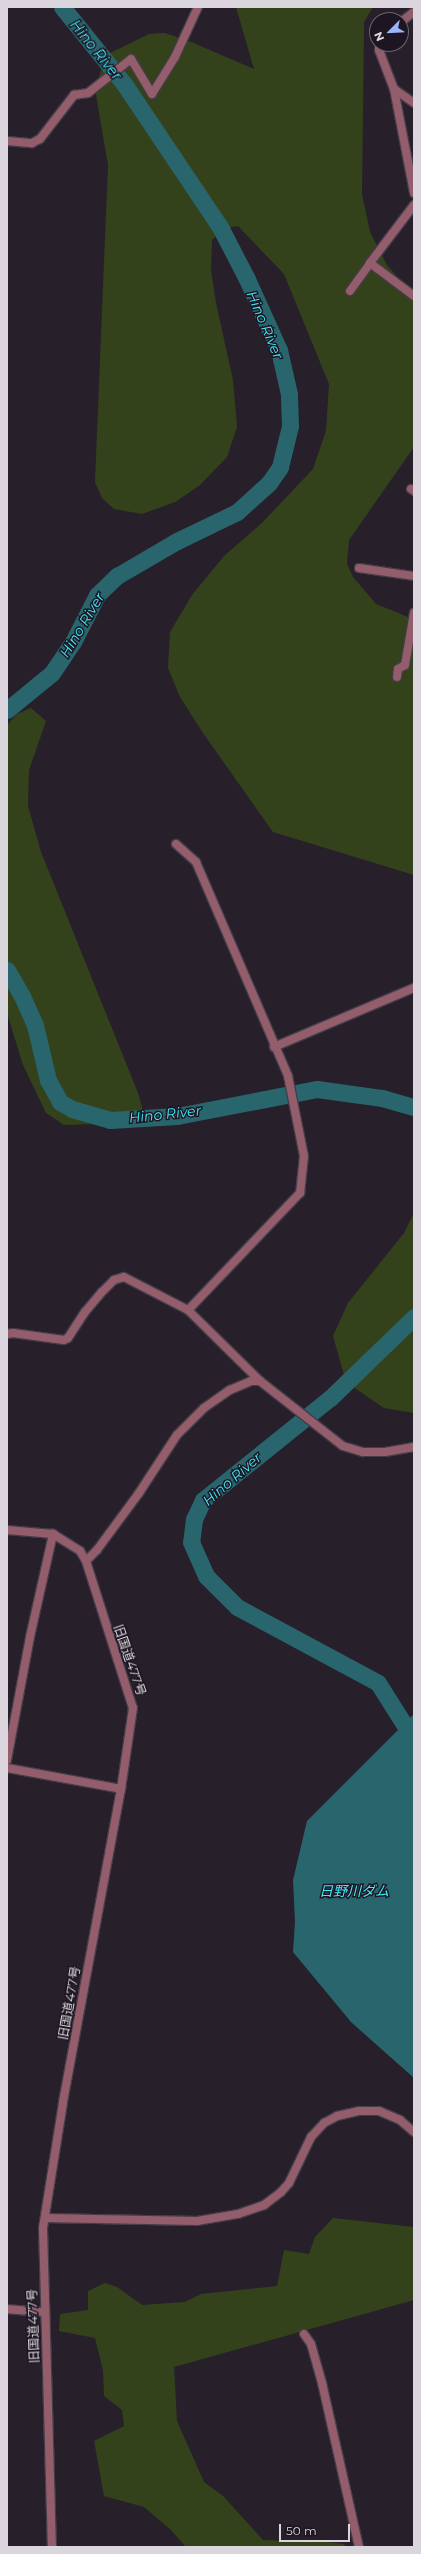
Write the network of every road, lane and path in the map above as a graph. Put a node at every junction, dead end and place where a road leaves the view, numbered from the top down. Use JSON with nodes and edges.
{"nodes":[{"id":1,"x":198,"y":7,"type":"edge"},
{"id":2,"x":380,"y":52,"type":"edge"},
{"id":3,"x":394,"y":89,"type":"junction"},
{"id":4,"x":414,"y":103,"type":"edge"},
{"id":5,"x":7,"y":141,"type":"edge"},
{"id":6,"x":414,"y":193,"type":"edge"},
{"id":7,"x":414,"y":204,"type":"edge"},
{"id":8,"x":370,"y":264,"type":"junction"},
{"id":9,"x":350,"y":291,"type":"dead end"},
{"id":10,"x":414,"y":296,"type":"edge"},
{"id":11,"x":360,"y":568,"type":"dead end"},
{"id":12,"x":414,"y":576,"type":"edge"},
{"id":13,"x":414,"y":614,"type":"edge"},
{"id":14,"x":397,"y":677,"type":"dead end"},
{"id":15,"x":176,"y":844,"type":"dead end"},
{"id":16,"x":414,"y":988,"type":"edge"},
{"id":17,"x":274,"y":1047,"type":"junction"},
{"id":18,"x":188,"y":1310,"type":"junction"},
{"id":19,"x":7,"y":1334,"type":"edge"},
{"id":20,"x":260,"y":1382,"type":"junction"},
{"id":21,"x":414,"y":1447,"type":"edge"},
{"id":22,"x":7,"y":1530,"type":"edge"},
{"id":23,"x":52,"y":1534,"type":"junction"},
{"id":24,"x":86,"y":1561,"type":"junction"},
{"id":25,"x":7,"y":1760,"type":"edge"},
{"id":26,"x":7,"y":1768,"type":"edge"},
{"id":27,"x":121,"y":1789,"type":"junction"},
{"id":28,"x":414,"y":2132,"type":"edge"},
{"id":29,"x":45,"y":2218,"type":"junction"},
{"id":30,"x":7,"y":2309,"type":"edge"},
{"id":31,"x":44,"y":2312,"type":"junction"},
{"id":32,"x":304,"y":2334,"type":"dead end"},
{"id":33,"x":52,"y":2547,"type":"edge"},
{"id":34,"x":359,"y":2547,"type":"edge"}],
"edges":[{"from":1,"to":5,"type":"street"},
{"from":2,"to":3,"type":"street"},
{"from":3,"to":4,"type":"street"},
{"from":3,"to":6,"type":"street"},
{"from":7,"to":8,"type":"street"},
{"from":8,"to":9,"type":"street"},
{"from":8,"to":10,"type":"street"},
{"from":11,"to":12,"type":"street"},
{"from":13,"to":14,"type":"street"},
{"from":15,"to":17,"type":"street"},
{"from":16,"to":17,"type":"street"},
{"from":17,"to":18,"type":"street"},
{"from":18,"to":19,"type":"street"},
{"from":18,"to":20,"type":"street"},
{"from":20,"to":21,"type":"street"},
{"from":20,"to":24,"type":"street"},
{"from":22,"to":23,"type":"street","name":"旧国道477号"},
{"from":23,"to":24,"type":"street","name":"旧国道477号"},
{"from":23,"to":25,"type":"street"},
{"from":24,"to":27,"type":"street","name":"旧国道477号"},
{"from":26,"to":27,"type":"street"},
{"from":27,"to":29,"type":"street","name":"旧国道477号"},
{"from":28,"to":29,"type":"street"},
{"from":29,"to":31,"type":"street","name":"旧国道477号"},
{"from":30,"to":31,"type":"street"},
{"from":31,"to":33,"type":"street","name":"旧国道477号"},
{"from":32,"to":34,"type":"street"}]}
